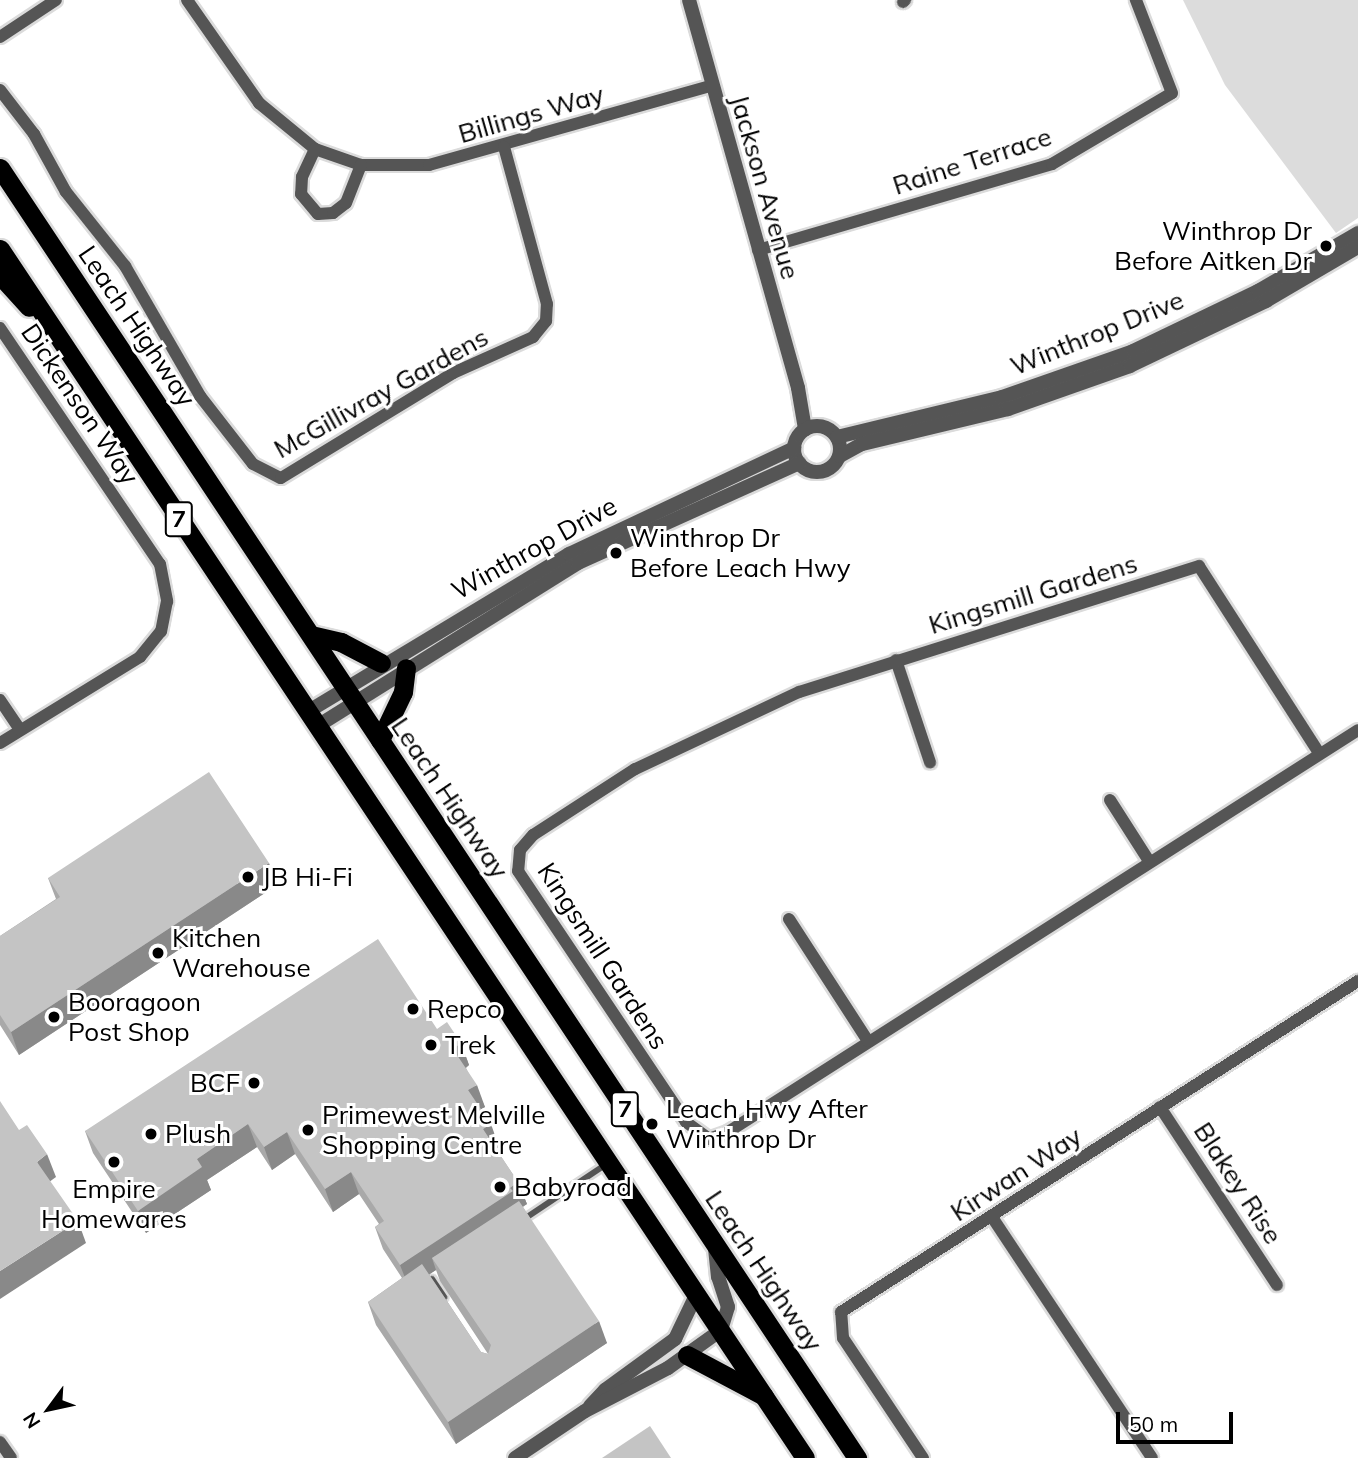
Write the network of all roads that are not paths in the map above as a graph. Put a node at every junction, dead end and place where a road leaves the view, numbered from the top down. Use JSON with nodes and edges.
{"nodes":[{"id":1,"x":56,"y":0,"type":"edge"},
{"id":2,"x":187,"y":0,"type":"edge"},
{"id":3,"x":689,"y":0,"type":"edge"},
{"id":4,"x":1136,"y":0,"type":"edge"},
{"id":5,"x":0,"y":37,"type":"edge"},
{"id":6,"x":710,"y":86,"type":"junction"},
{"id":7,"x":0,"y":90,"type":"edge"},
{"id":8,"x":504,"y":147,"type":"junction"},
{"id":9,"x":315,"y":149,"type":"junction"},
{"id":10,"x":361,"y":165,"type":"junction"},
{"id":11,"x":0,"y":168,"type":"edge"},
{"id":12,"x":1358,"y":233,"type":"edge"},
{"id":13,"x":1358,"y":247,"type":"edge"},
{"id":14,"x":0,"y":249,"type":"edge"},
{"id":15,"x":758,"y":250,"type":"junction"},
{"id":16,"x":0,"y":275,"type":"edge"},
{"id":17,"x":50,"y":327,"type":"junction"},
{"id":18,"x":0,"y":328,"type":"edge"},
{"id":19,"x":812,"y":428,"type":"junction"},
{"id":20,"x":837,"y":437,"type":"junction"},
{"id":21,"x":797,"y":456,"type":"junction"},
{"id":22,"x":840,"y":456,"type":"junction"},
{"id":23,"x":311,"y":635,"type":"junction"},
{"id":24,"x":896,"y":660,"type":"junction"},
{"id":25,"x":381,"y":663,"type":"junction"},
{"id":26,"x":406,"y":668,"type":"junction"},
{"id":27,"x":350,"y":694,"type":"junction"},
{"id":28,"x":0,"y":700,"type":"edge"},
{"id":29,"x":314,"y":718,"type":"junction"},
{"id":30,"x":20,"y":730,"type":"junction"},
{"id":31,"x":1358,"y":730,"type":"edge"},
{"id":32,"x":380,"y":740,"type":"junction"},
{"id":33,"x":0,"y":743,"type":"edge"},
{"id":34,"x":1319,"y":753,"type":"junction"},
{"id":35,"x":930,"y":762,"type":"dead end"},
{"id":36,"x":1110,"y":800,"type":"dead end"},
{"id":37,"x":1149,"y":861,"type":"junction"},
{"id":38,"x":789,"y":919,"type":"dead end"},
{"id":39,"x":1358,"y":981,"type":"edge"},
{"id":40,"x":868,"y":1041,"type":"junction"},
{"id":41,"x":1160,"y":1107,"type":"junction"},
{"id":42,"x":609,"y":1162,"type":"junction"},
{"id":43,"x":992,"y":1217,"type":"junction"},
{"id":44,"x":511,"y":1227,"type":"edge"},
{"id":45,"x":715,"y":1245,"type":"junction"},
{"id":46,"x":443,"y":1272,"type":"edge"},
{"id":47,"x":432,"y":1279,"type":"junction"},
{"id":48,"x":424,"y":1284,"type":"edge"},
{"id":49,"x":1278,"y":1285,"type":"dead end"},
{"id":50,"x":697,"y":1293,"type":"junction"},
{"id":51,"x":448,"y":1302,"type":"edge"},
{"id":52,"x":721,"y":1330,"type":"junction"},
{"id":53,"x":687,"y":1356,"type":"junction"},
{"id":54,"x":765,"y":1397,"type":"junction"},
{"id":55,"x":585,"y":1412,"type":"junction"},
{"id":56,"x":0,"y":1442,"type":"edge"},
{"id":57,"x":11,"y":1458,"type":"edge"},
{"id":58,"x":515,"y":1458,"type":"edge"},
{"id":59,"x":805,"y":1458,"type":"edge"},
{"id":60,"x":857,"y":1458,"type":"edge"},
{"id":61,"x":923,"y":1458,"type":"edge"},
{"id":62,"x":1152,"y":1458,"type":"edge"}],
"edges":[{"from":1,"to":5,"type":"street"},
{"from":2,"to":9,"type":"street","name":"Billings Way"},
{"from":3,"to":6,"type":"street","name":"Jackson Avenue"},
{"from":4,"to":15,"type":"street","name":"Raine Terrace"},
{"from":6,"to":8,"type":"street","name":"Billings Way"},
{"from":6,"to":15,"type":"street","name":"Jackson Avenue"},
{"from":7,"to":8,"type":"street","name":"McGillivray Gardens"},
{"from":8,"to":10,"type":"street","name":"Billings Way"},
{"from":9,"to":10,"type":"street","name":"Billings Way"},
{"from":9,"to":10,"type":"street"},
{"from":11,"to":23,"type":"highway","name":"Leach Highway","number":"7"},
{"from":12,"to":20,"type":"street","name":"Winthrop Drive"},
{"from":13,"to":22,"type":"street","name":"Winthrop Drive"},
{"from":14,"to":17,"type":"highway","number":"7"},
{"from":15,"to":19,"type":"street","name":"Jackson Avenue"},
{"from":16,"to":17,"type":"highway"},
{"from":17,"to":29,"type":"highway","number":"7"},
{"from":18,"to":30,"type":"street","name":"Dickenson Way"},
{"from":19,"to":20,"type":"street"},
{"from":19,"to":21,"type":"street"},
{"from":20,"to":22,"type":"street"},
{"from":21,"to":22,"type":"street"},
{"from":21,"to":25,"type":"street","name":"Winthrop Drive"},
{"from":21,"to":26,"type":"street","name":"Winthrop Drive"},
{"from":23,"to":25,"type":"highway"},
{"from":23,"to":27,"type":"highway","name":"Leach Highway","number":"7"},
{"from":24,"to":34,"type":"street","name":"Kingsmill Gardens"},
{"from":24,"to":35,"type":"street"},
{"from":24,"to":40,"type":"street","name":"Kingsmill Gardens"},
{"from":25,"to":27,"type":"street","name":"Winthrop Drive"},
{"from":26,"to":27,"type":"street","name":"Winthrop Drive"},
{"from":26,"to":32,"type":"highway"},
{"from":27,"to":29,"type":"street","name":"Winthrop Drive"},
{"from":27,"to":32,"type":"highway","name":"Leach Highway","number":"7"},
{"from":28,"to":30,"type":"street"},
{"from":29,"to":42,"type":"highway","number":"7"},
{"from":30,"to":33,"type":"street","name":"Dickenson Way"},
{"from":31,"to":34,"type":"street","name":"Kingsmill Gardens"},
{"from":32,"to":45,"type":"highway","name":"Leach Highway","number":"7"},
{"from":34,"to":37,"type":"street","name":"Kingsmill Gardens"},
{"from":36,"to":37,"type":"street"},
{"from":37,"to":40,"type":"street","name":"Kingsmill Gardens"},
{"from":38,"to":40,"type":"street"},
{"from":39,"to":41,"type":"street","name":"Kirwan Way"},
{"from":41,"to":43,"type":"street","name":"Kirwan Way"},
{"from":41,"to":49,"type":"street","name":"Blakey Rise"},
{"from":42,"to":44,"type":"lane"},
{"from":42,"to":50,"type":"highway","number":"7"},
{"from":43,"to":61,"type":"street","name":"Kirwan Way"},
{"from":43,"to":62,"type":"street"},
{"from":45,"to":52,"type":"street"},
{"from":45,"to":60,"type":"highway","name":"Leach Highway","number":"7"},
{"from":46,"to":47,"type":"lane"},
{"from":47,"to":48,"type":"lane"},
{"from":47,"to":51,"type":"lane"},
{"from":50,"to":52,"type":"highway","number":"7"},
{"from":50,"to":55,"type":"street"},
{"from":52,"to":53,"type":"street"},
{"from":52,"to":54,"type":"highway","number":"7"},
{"from":53,"to":54,"type":"highway"},
{"from":53,"to":55,"type":"street"},
{"from":54,"to":59,"type":"highway","number":"7"},
{"from":55,"to":58,"type":"street"},
{"from":56,"to":57,"type":"street"}]}
